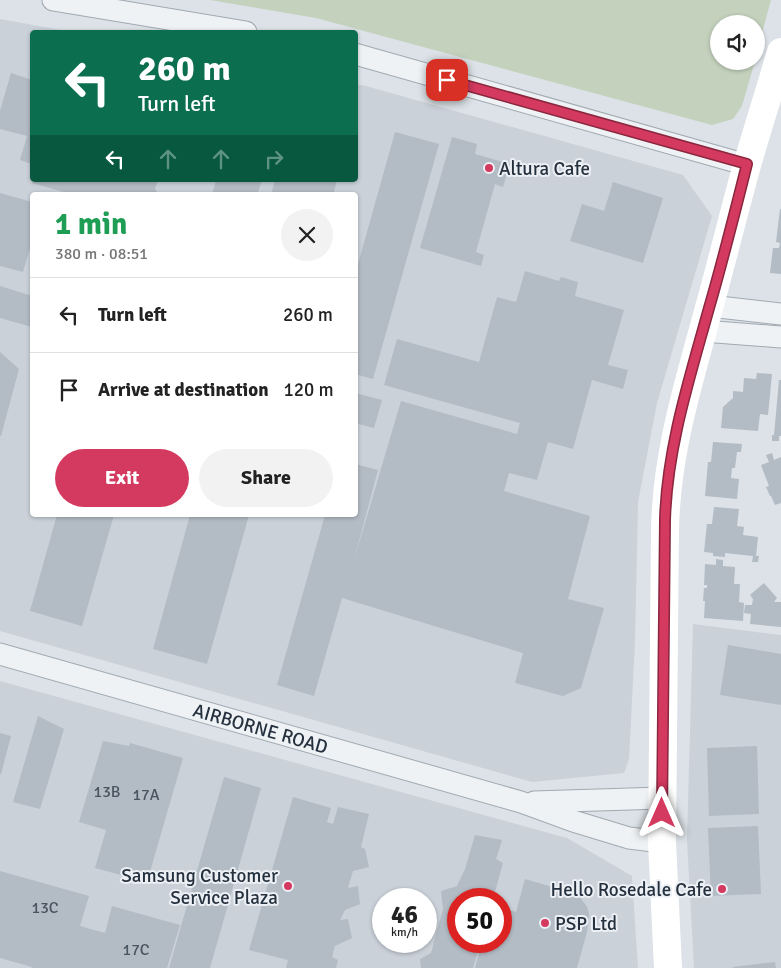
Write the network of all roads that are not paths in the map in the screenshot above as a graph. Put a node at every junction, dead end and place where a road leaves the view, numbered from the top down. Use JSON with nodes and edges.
{"nodes":[{"id":1,"x":53,"y":0,"type":"edge"},
{"id":2,"x":234,"y":30,"type":"edge"},
{"id":3,"x":781,"y":52,"type":"edge"},
{"id":4,"x":358,"y":55,"type":"edge"},
{"id":5,"x":747,"y":164,"type":"junction"},
{"id":6,"x":781,"y":314,"type":"edge"},
{"id":7,"x":706,"y":319,"type":"junction"},
{"id":8,"x":781,"y":337,"type":"edge"},
{"id":9,"x":0,"y":654,"type":"edge"},
{"id":10,"x":662,"y":798,"type":"junction"},
{"id":11,"x":521,"y":802,"type":"junction"},
{"id":12,"x":662,"y":842,"type":"junction"},
{"id":13,"x":668,"y":968,"type":"edge"}],
"edges":[{"from":1,"to":2,"type":"street"},
{"from":3,"to":5,"type":"main road"},
{"from":4,"to":5,"type":"street"},
{"from":5,"to":7,"type":"main road"},
{"from":6,"to":7,"type":"street"},
{"from":7,"to":8,"type":"street"},
{"from":7,"to":10,"type":"main road"},
{"from":9,"to":11,"type":"street","name":"AIRBORNE ROAD"},
{"from":10,"to":11,"type":"street","name":"AIRBORNE ROAD"},
{"from":10,"to":12,"type":"main road"},
{"from":11,"to":12,"type":"street","name":"AIRBORNE ROAD"},
{"from":12,"to":13,"type":"main road"}]}
